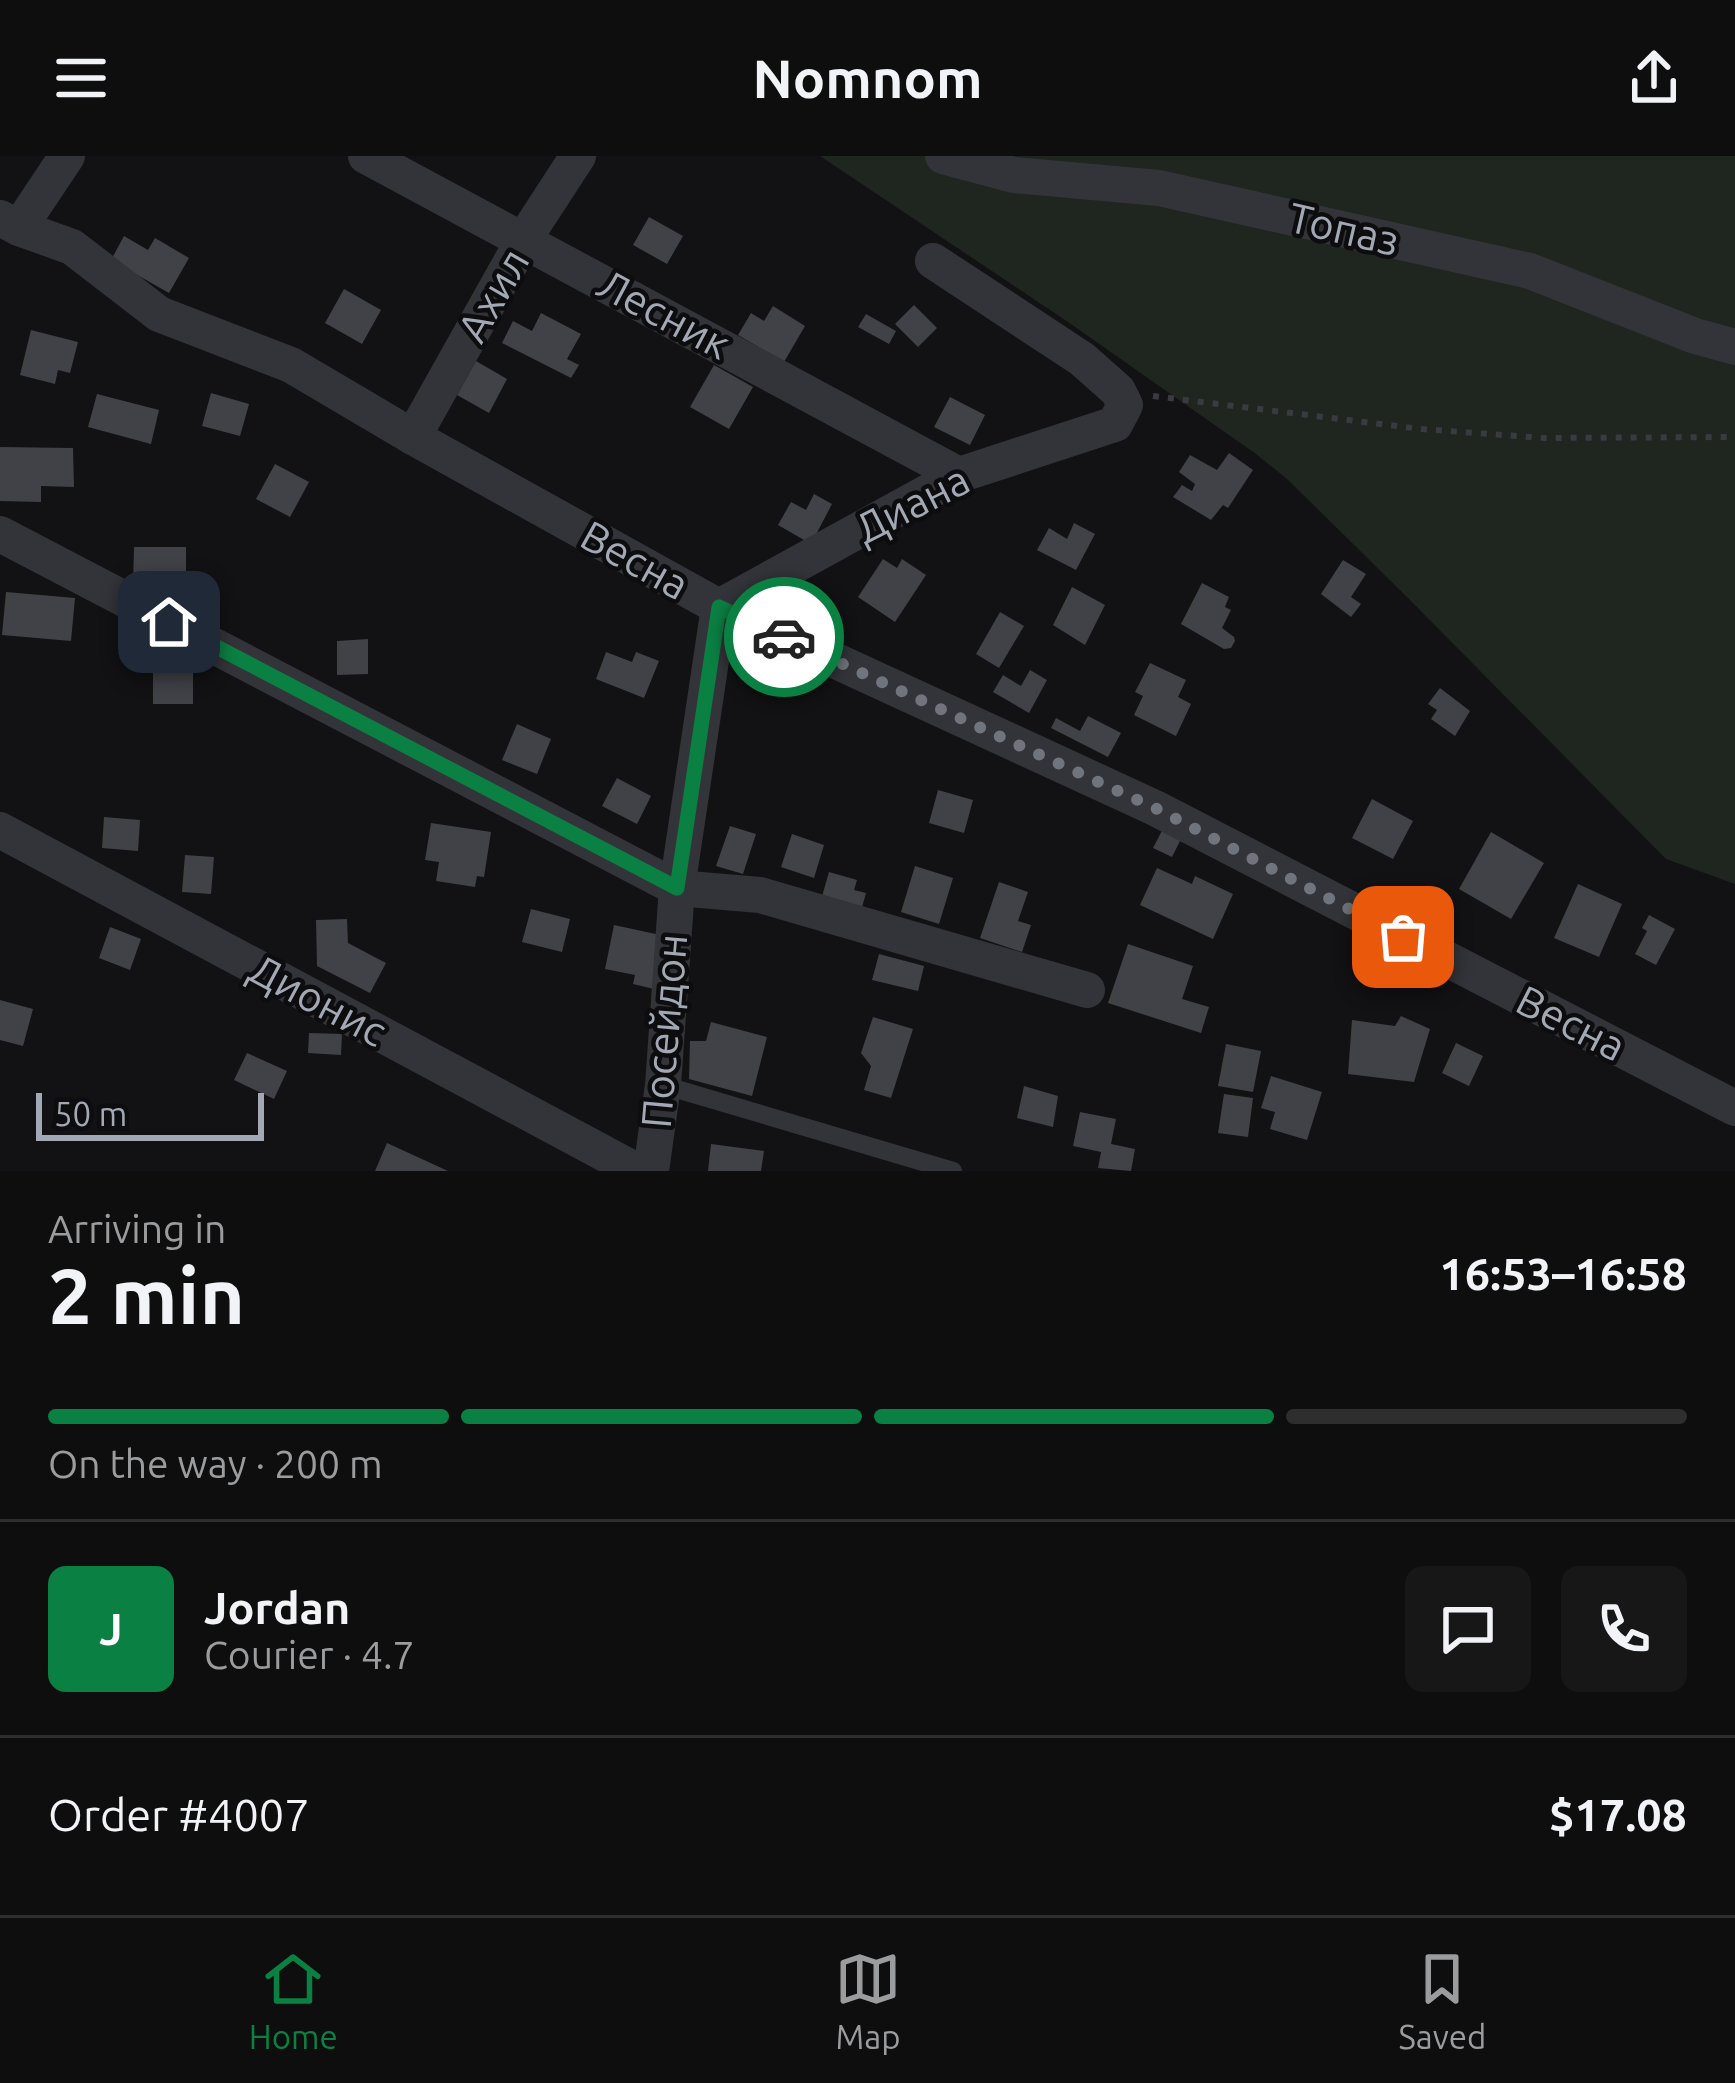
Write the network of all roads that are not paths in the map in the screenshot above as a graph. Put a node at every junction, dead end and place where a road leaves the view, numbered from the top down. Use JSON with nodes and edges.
{"nodes":[{"id":1,"x":67,"y":156,"type":"edge"},
{"id":2,"x":366,"y":156,"type":"edge"},
{"id":3,"x":578,"y":156,"type":"edge"},
{"id":4,"x":943,"y":156,"type":"edge"},
{"id":5,"x":10,"y":223,"type":"edge"},
{"id":6,"x":524,"y":238,"type":"junction"},
{"id":7,"x":933,"y":261,"type":"dead end"},
{"id":8,"x":1735,"y":347,"type":"edge"},
{"id":9,"x":413,"y":436,"type":"junction"},
{"id":10,"x":959,"y":475,"type":"junction"},
{"id":11,"x":0,"y":534,"type":"edge"},
{"id":12,"x":719,"y":607,"type":"junction"},
{"id":13,"x":0,"y":830,"type":"edge"},
{"id":14,"x":677,"y":888,"type":"junction"},
{"id":15,"x":1087,"y":990,"type":"dead end"},
{"id":16,"x":663,"y":1085,"type":"junction"},
{"id":17,"x":1735,"y":1108,"type":"edge"},
{"id":18,"x":637,"y":1171,"type":"edge"},
{"id":19,"x":651,"y":1171,"type":"edge"},
{"id":20,"x":953,"y":1171,"type":"edge"}],
"edges":[{"from":1,"to":5,"type":"street"},
{"from":2,"to":6,"type":"street","name":"Лесник"},
{"from":3,"to":6,"type":"street","name":"Ахил"},
{"from":4,"to":8,"type":"street","name":"Топаз"},
{"from":5,"to":9,"type":"street","name":"Весна"},
{"from":6,"to":9,"type":"street","name":"Ахил"},
{"from":6,"to":10,"type":"street","name":"Лесник"},
{"from":7,"to":10,"type":"street","name":"Диана"},
{"from":9,"to":12,"type":"street","name":"Весна"},
{"from":10,"to":12,"type":"street","name":"Диана"},
{"from":11,"to":14,"type":"street"},
{"from":12,"to":14,"type":"street","name":"Посейдон"},
{"from":12,"to":17,"type":"street","name":"Весна"},
{"from":13,"to":18,"type":"street","name":"Дионис"},
{"from":14,"to":15,"type":"street"},
{"from":14,"to":16,"type":"street","name":"Посейдон"},
{"from":16,"to":19,"type":"street","name":"Посейдон"},
{"from":16,"to":20,"type":"lane"}]}
